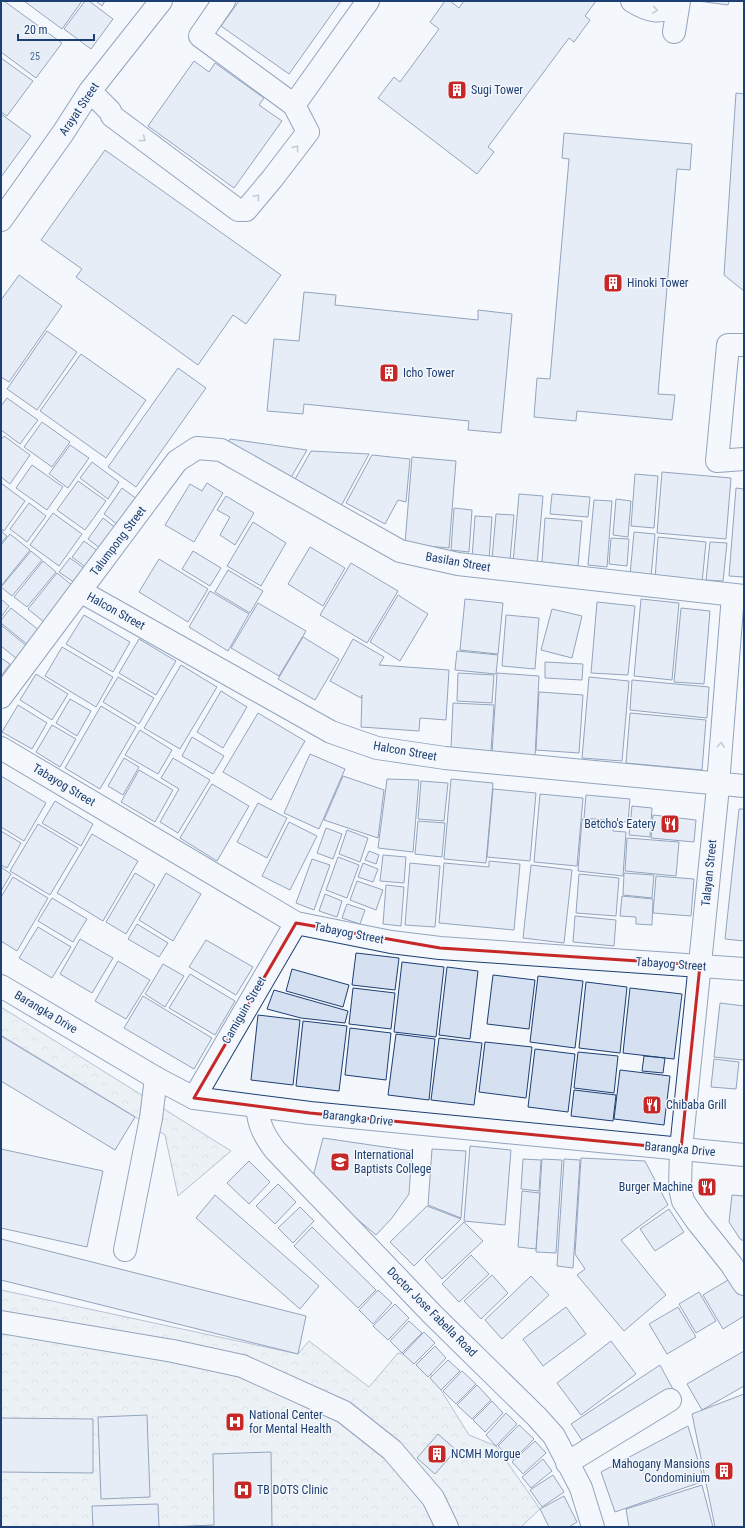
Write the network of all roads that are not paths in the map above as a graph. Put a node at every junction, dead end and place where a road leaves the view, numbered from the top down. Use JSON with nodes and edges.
{"nodes":[{"id":1,"x":161,"y":1,"type":"edge"},
{"id":2,"x":224,"y":1,"type":"edge"},
{"id":3,"x":368,"y":1,"type":"edge"},
{"id":4,"x":632,"y":1,"type":"edge"},
{"id":5,"x":679,"y":4,"type":"edge"},
{"id":6,"x":674,"y":32,"type":"dead end"},
{"id":7,"x":90,"y":91,"type":"junction"},
{"id":8,"x":294,"y":105,"type":"junction"},
{"id":9,"x":1,"y":220,"type":"edge"},
{"id":10,"x":744,"y":345,"type":"edge"},
{"id":11,"x":197,"y":448,"type":"joint"},
{"id":12,"x":744,"y":459,"type":"edge"},
{"id":13,"x":80,"y":591,"type":"junction"},
{"id":14,"x":739,"y":596,"type":"edge"},
{"id":15,"x":1,"y":697,"type":"edge"},
{"id":16,"x":1,"y":748,"type":"edge"},
{"id":17,"x":718,"y":784,"type":"junction"},
{"id":18,"x":744,"y":786,"type":"edge"},
{"id":19,"x":296,"y":923,"type":"junction"},
{"id":20,"x":700,"y":965,"type":"junction"},
{"id":21,"x":744,"y":969,"type":"edge"},
{"id":22,"x":1,"y":986,"type":"edge"},
{"id":23,"x":156,"y":1078,"type":"junction"},
{"id":24,"x":194,"y":1098,"type":"junction"},
{"id":25,"x":257,"y":1107,"type":"junction"},
{"id":26,"x":681,"y":1149,"type":"junction"},
{"id":27,"x":744,"y":1155,"type":"edge"},
{"id":28,"x":125,"y":1250,"type":"dead end"},
{"id":29,"x":744,"y":1284,"type":"edge"},
{"id":30,"x":1,"y":1322,"type":"edge"},
{"id":31,"x":670,"y":1400,"type":"dead end"},
{"id":32,"x":567,"y":1463,"type":"junction"},
{"id":33,"x":447,"y":1527,"type":"edge"},
{"id":34,"x":594,"y":1527,"type":"edge"}],
"edges":[{"from":1,"to":7,"type":"street","name":"Arayat Street"},
{"from":2,"to":8,"type":"street"},
{"from":3,"to":8,"type":"street"},
{"from":4,"to":5,"type":"street","one_way":true},
{"from":5,"to":6,"type":"street"},
{"from":7,"to":8,"type":"street","one_way":true},
{"from":7,"to":9,"type":"street","name":"Arayat Street"},
{"from":10,"to":12,"type":"street"},
{"from":11,"to":13,"type":"street","name":"Talumpong Street"},
{"from":11,"to":14,"type":"street","name":"Basilan Street"},
{"from":13,"to":15,"type":"street","name":"Talumpong Street"},
{"from":13,"to":17,"type":"street","name":"Halcon Street"},
{"from":17,"to":14,"type":"street","name":"Talayan Street","one_way":true},
{"from":16,"to":19,"type":"street","name":"Tabayog Street"},
{"from":17,"to":18,"type":"street","name":"Halcon Street"},
{"from":17,"to":20,"type":"street","name":"Talayan Street"},
{"from":19,"to":20,"type":"street","name":"Tabayog Street"},
{"from":19,"to":24,"type":"street","name":"Camiguin Street"},
{"from":20,"to":21,"type":"street","name":"Tabayog Street"},
{"from":20,"to":26,"type":"street","name":"Talayan Street"},
{"from":22,"to":23,"type":"street","name":"Barangka Drive"},
{"from":23,"to":24,"type":"street","name":"Barangka Drive"},
{"from":23,"to":28,"type":"street"},
{"from":24,"to":25,"type":"street","name":"Barangka Drive"},
{"from":25,"to":26,"type":"street","name":"Barangka Drive"},
{"from":25,"to":32,"type":"street","name":"Doctor Jose Fabella Road"},
{"from":26,"to":27,"type":"street","name":"Barangka Drive"},
{"from":26,"to":29,"type":"street","name":"Talayan Street"},
{"from":30,"to":33,"type":"street"},
{"from":31,"to":32,"type":"street"},
{"from":32,"to":34,"type":"street","name":"Doctor Jose Fabella Road"}]}
